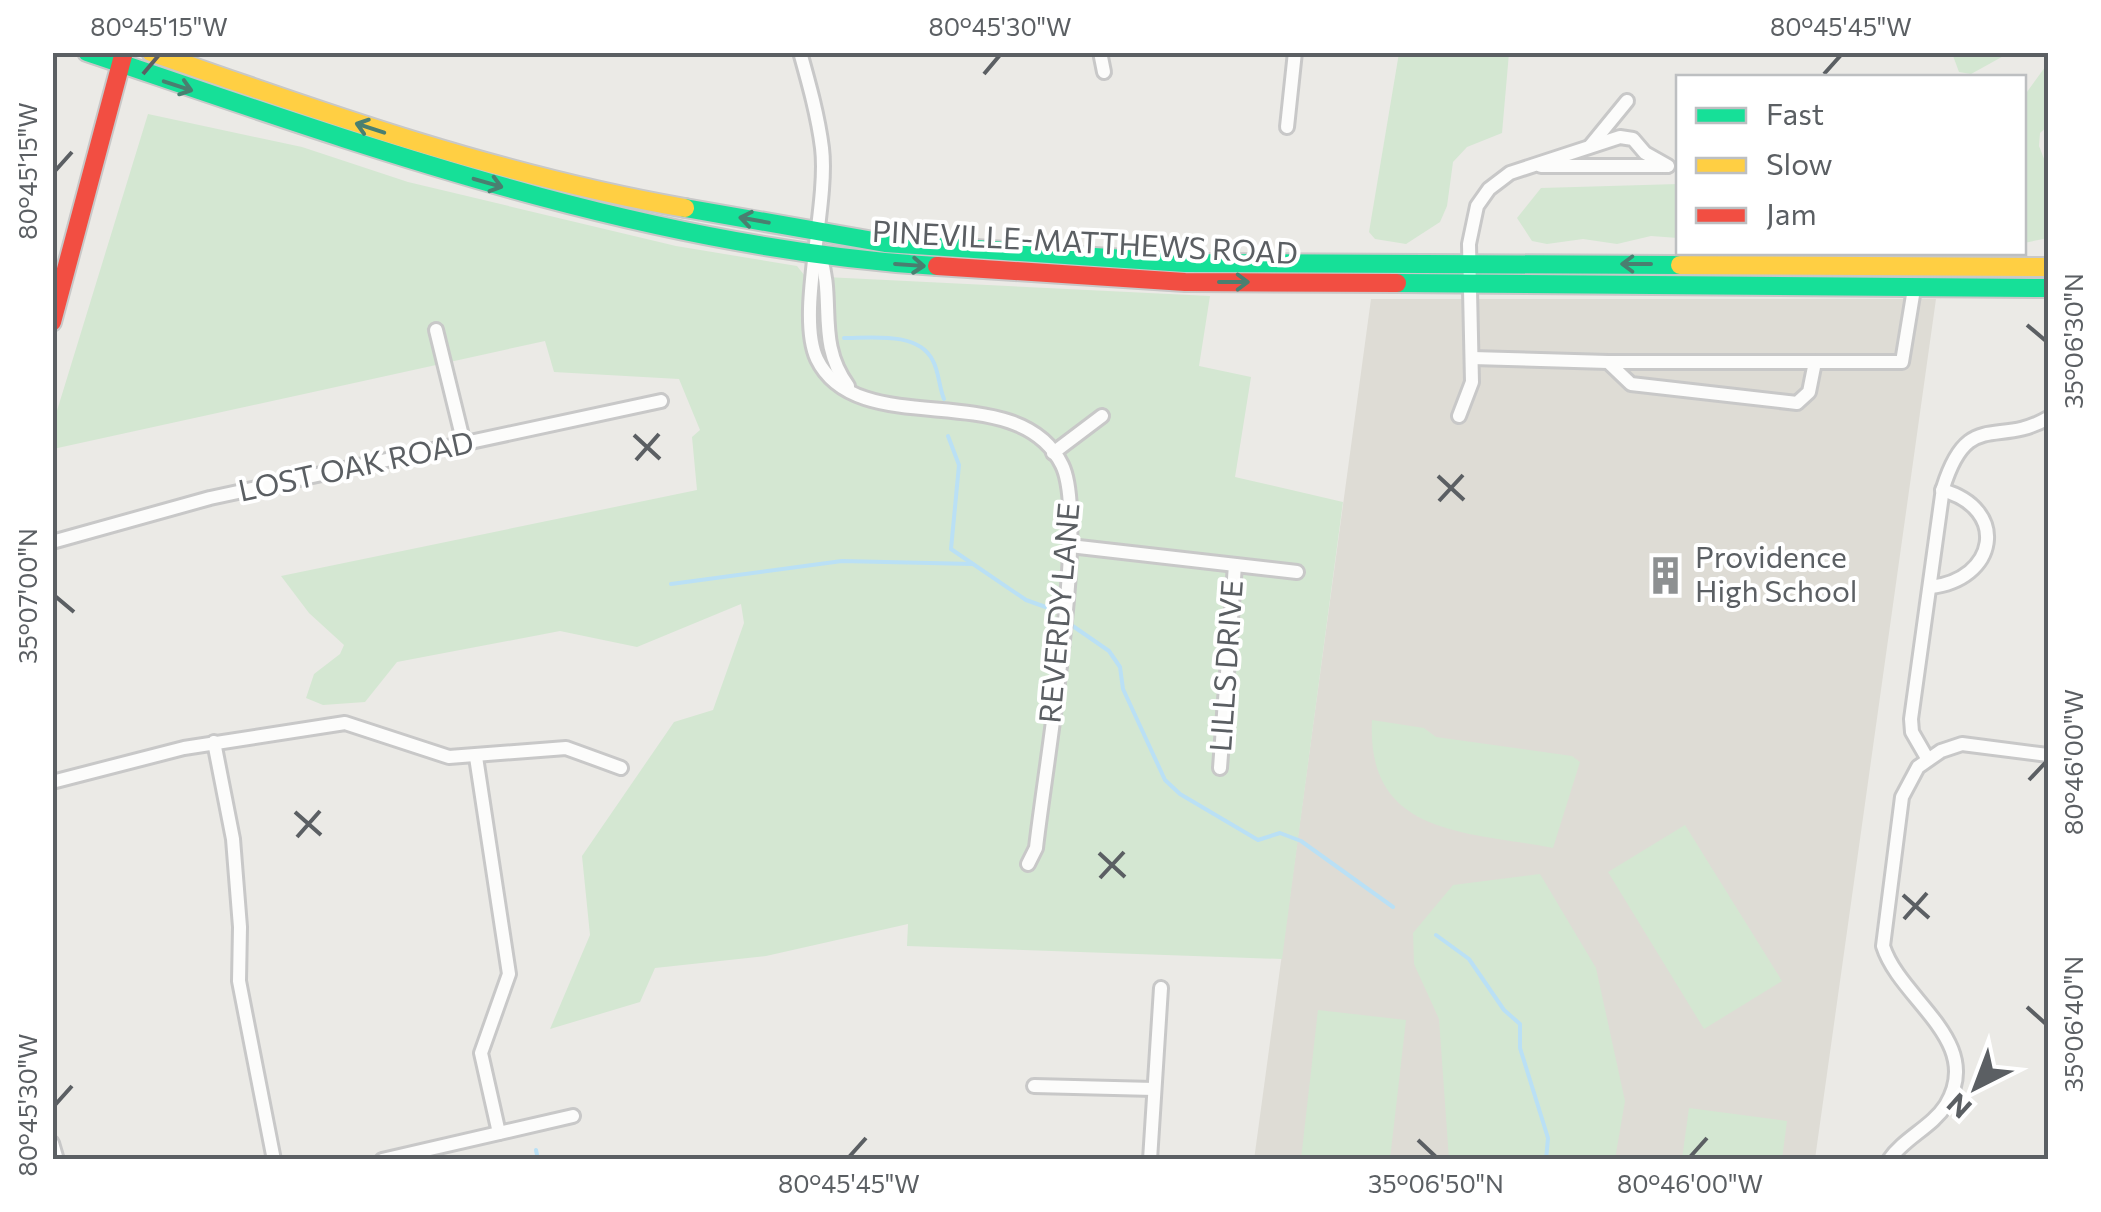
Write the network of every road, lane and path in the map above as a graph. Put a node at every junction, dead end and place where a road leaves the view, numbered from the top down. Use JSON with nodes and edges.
{"nodes":[{"id":1,"x":86,"y":52,"type":"edge"},
{"id":2,"x":151,"y":52,"type":"edge"},
{"id":3,"x":800,"y":52,"type":"edge"},
{"id":4,"x":1100,"y":52,"type":"edge"},
{"id":5,"x":1295,"y":52,"type":"edge"},
{"id":6,"x":123,"y":60,"type":"edge"},
{"id":7,"x":1104,"y":72,"type":"dead end"},
{"id":8,"x":1287,"y":127,"type":"dead end"},
{"id":9,"x":1635,"y":142,"type":"junction"},
{"id":10,"x":1584,"y":152,"type":"junction"},
{"id":11,"x":1534,"y":165,"type":"junction"},
{"id":12,"x":1626,"y":168,"type":"junction"},
{"id":13,"x":821,"y":231,"type":"junction"},
{"id":14,"x":818,"y":250,"type":"junction"},
{"id":15,"x":1930,"y":266,"type":"junction"},
{"id":16,"x":2048,"y":267,"type":"edge"},
{"id":17,"x":1470,"y":273,"type":"junction"},
{"id":18,"x":2048,"y":288,"type":"edge"},
{"id":19,"x":1921,"y":289,"type":"junction"},
{"id":20,"x":52,"y":322,"type":"edge"},
{"id":21,"x":436,"y":330,"type":"dead end"},
{"id":22,"x":1472,"y":358,"type":"junction"},
{"id":23,"x":1608,"y":362,"type":"junction"},
{"id":24,"x":1815,"y":362,"type":"junction"},
{"id":25,"x":661,"y":400,"type":"dead end"},
{"id":26,"x":1102,"y":416,"type":"dead end"},
{"id":27,"x":1460,"y":416,"type":"dead end"},
{"id":28,"x":2048,"y":418,"type":"edge"},
{"id":29,"x":464,"y":444,"type":"junction"},
{"id":30,"x":1054,"y":453,"type":"junction"},
{"id":31,"x":1942,"y":490,"type":"junction"},
{"id":32,"x":52,"y":542,"type":"edge"},
{"id":33,"x":1070,"y":546,"type":"junction"},
{"id":34,"x":1235,"y":565,"type":"junction"},
{"id":35,"x":1297,"y":572,"type":"dead end"},
{"id":36,"x":1930,"y":587,"type":"junction"},
{"id":37,"x":214,"y":742,"type":"junction"},
{"id":38,"x":2048,"y":755,"type":"edge"},
{"id":39,"x":476,"y":757,"type":"junction"},
{"id":40,"x":1927,"y":758,"type":"junction"},
{"id":41,"x":620,"y":768,"type":"dead end"},
{"id":42,"x":1220,"y":768,"type":"dead end"},
{"id":43,"x":52,"y":782,"type":"edge"},
{"id":44,"x":1028,"y":864,"type":"dead end"},
{"id":45,"x":1160,"y":988,"type":"dead end"},
{"id":46,"x":1034,"y":1086,"type":"dead end"},
{"id":47,"x":1154,"y":1088,"type":"junction"},
{"id":48,"x":573,"y":1116,"type":"dead end"},
{"id":49,"x":499,"y":1133,"type":"junction"},
{"id":50,"x":52,"y":1143,"type":"edge"},
{"id":51,"x":57,"y":1160,"type":"edge"},
{"id":52,"x":274,"y":1160,"type":"edge"},
{"id":53,"x":382,"y":1160,"type":"edge"},
{"id":54,"x":1150,"y":1160,"type":"edge"},
{"id":55,"x":1889,"y":1160,"type":"edge"}],
"edges":[{"from":1,"to":6,"type":"main road","name":"PINEVILLE-MATTHEWS ROAD"},
{"from":13,"to":2,"type":"main road","name":"PINEVILLE-MATTHEWS ROAD","one_way":true},
{"from":3,"to":13,"type":"street"},
{"from":4,"to":7,"type":"street"},
{"from":5,"to":8,"type":"street"},
{"from":6,"to":14,"type":"main road","name":"PINEVILLE-MATTHEWS ROAD","one_way":true},
{"from":6,"to":20,"type":"main road"},
{"from":9,"to":10,"type":"street"},
{"from":9,"to":10,"type":"street"},
{"from":9,"to":12,"type":"street"},
{"from":9,"to":12,"type":"street"},
{"from":10,"to":11,"type":"street"},
{"from":11,"to":12,"type":"street"},
{"from":11,"to":17,"type":"street"},
{"from":13,"to":14,"type":"street"},
{"from":13,"to":17,"type":"main road","name":"PINEVILLE-MATTHEWS ROAD"},
{"from":14,"to":17,"type":"main road","name":"PINEVILLE-MATTHEWS ROAD","one_way":true},
{"from":14,"to":30,"type":"street"},
{"from":15,"to":16,"type":"main road","name":"PINEVILLE-MATTHEWS ROAD"},
{"from":15,"to":17,"type":"main road","name":"PINEVILLE-MATTHEWS ROAD","one_way":true},
{"from":15,"to":19,"type":"main road"},
{"from":17,"to":19,"type":"main road","name":"PINEVILLE-MATTHEWS ROAD"},
{"from":17,"to":22,"type":"street"},
{"from":18,"to":19,"type":"main road","name":"PINEVILLE-MATTHEWS ROAD"},
{"from":19,"to":24,"type":"street"},
{"from":21,"to":29,"type":"street"},
{"from":22,"to":23,"type":"street"},
{"from":22,"to":27,"type":"street"},
{"from":23,"to":24,"type":"street"},
{"from":23,"to":24,"type":"street"},
{"from":25,"to":29,"type":"street","name":"LOST OAK ROAD"},
{"from":26,"to":30,"type":"street"},
{"from":28,"to":31,"type":"street"},
{"from":29,"to":32,"type":"street","name":"LOST OAK ROAD"},
{"from":30,"to":33,"type":"street","name":"REVERDY LANE"},
{"from":31,"to":36,"type":"street"},
{"from":31,"to":36,"type":"street"},
{"from":33,"to":34,"type":"street"},
{"from":33,"to":44,"type":"street","name":"REVERDY LANE"},
{"from":34,"to":35,"type":"street"},
{"from":34,"to":42,"type":"street","name":"LILLS DRIVE"},
{"from":36,"to":40,"type":"street"},
{"from":37,"to":39,"type":"street"},
{"from":37,"to":43,"type":"street"},
{"from":37,"to":52,"type":"street"},
{"from":38,"to":40,"type":"street"},
{"from":39,"to":41,"type":"street"},
{"from":39,"to":49,"type":"street"},
{"from":40,"to":55,"type":"street"},
{"from":45,"to":47,"type":"street"},
{"from":46,"to":47,"type":"street"},
{"from":47,"to":54,"type":"street"},
{"from":48,"to":49,"type":"street"},
{"from":49,"to":53,"type":"street"},
{"from":50,"to":51,"type":"street"}]}
